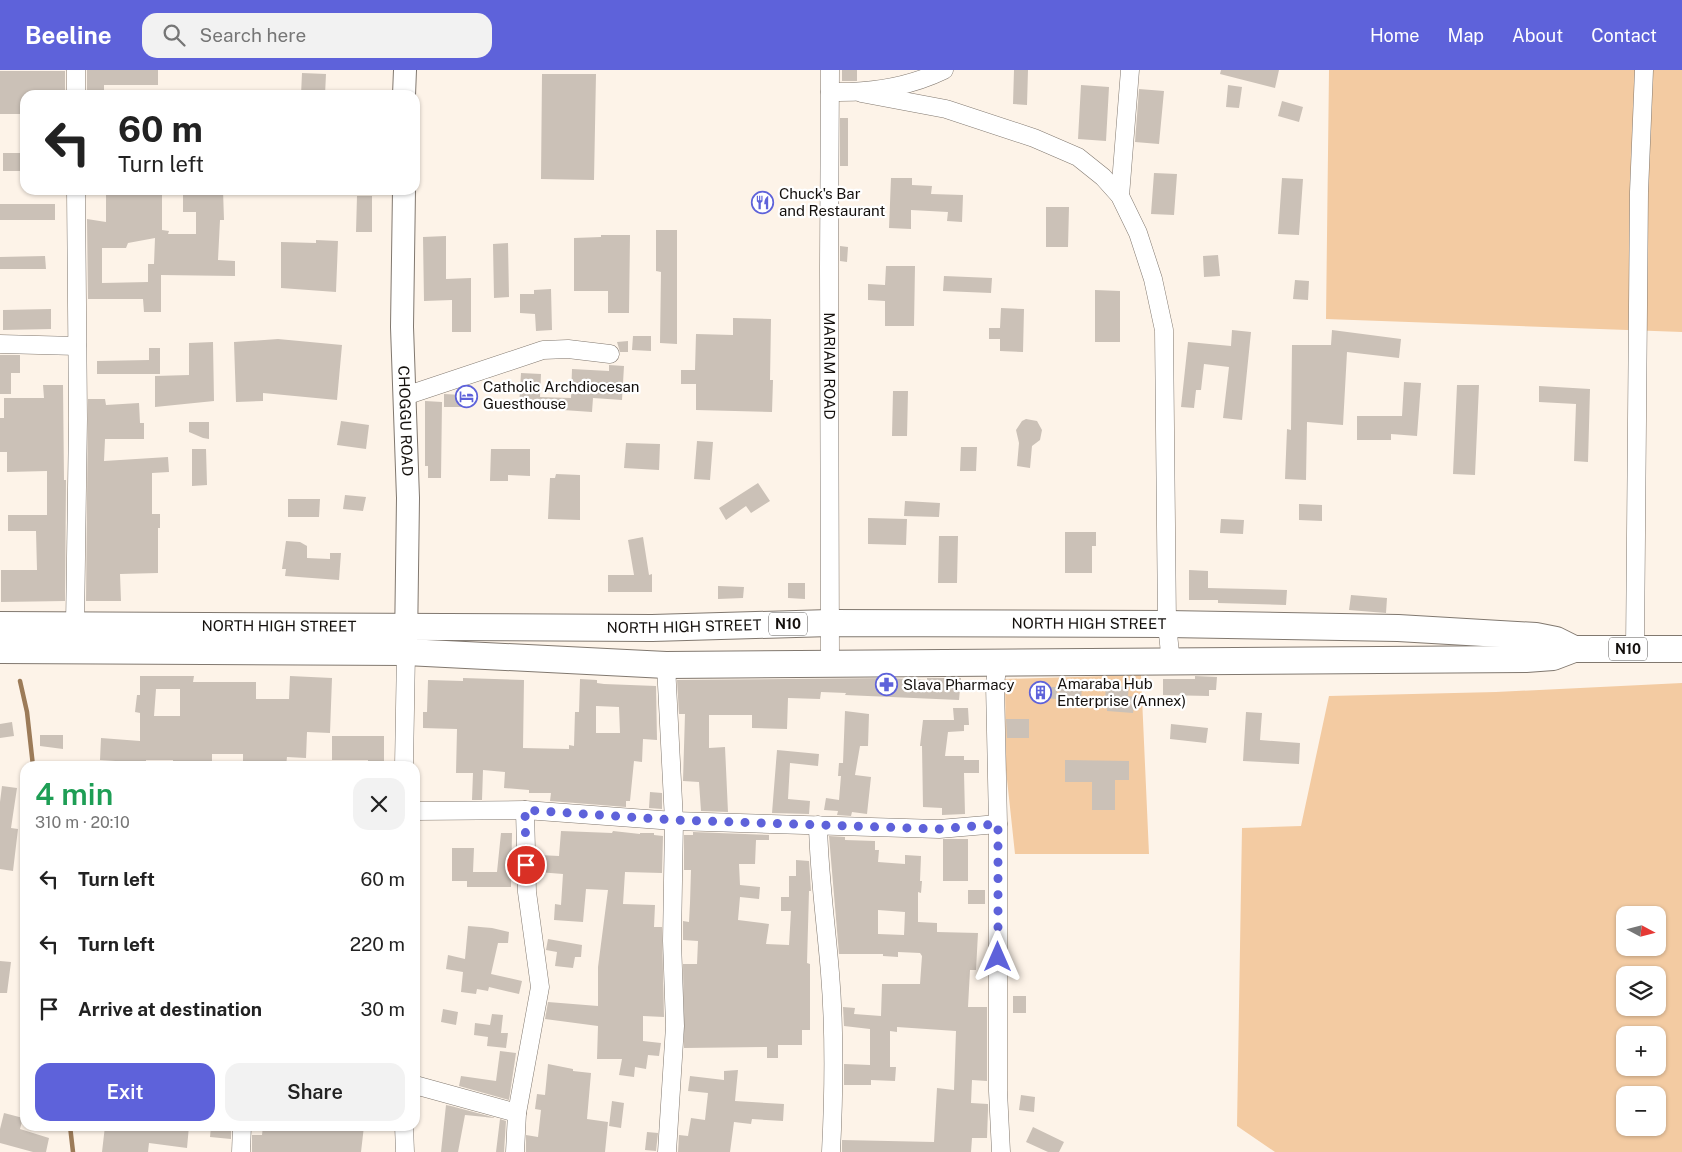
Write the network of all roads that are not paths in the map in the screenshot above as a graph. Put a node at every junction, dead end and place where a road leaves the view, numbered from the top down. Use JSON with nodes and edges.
{"nodes":[{"id":1,"x":76,"y":70,"type":"edge"},
{"id":2,"x":405,"y":70,"type":"edge"},
{"id":3,"x":830,"y":70,"type":"edge"},
{"id":4,"x":944,"y":70,"type":"edge"},
{"id":5,"x":1130,"y":70,"type":"edge"},
{"id":6,"x":1644,"y":70,"type":"edge"},
{"id":7,"x":76,"y":90,"type":"edge"},
{"id":8,"x":404,"y":90,"type":"edge"},
{"id":9,"x":830,"y":92,"type":"junction"},
{"id":10,"x":861,"y":93,"type":"junction"},
{"id":11,"x":76,"y":195,"type":"edge"},
{"id":12,"x":404,"y":195,"type":"edge"},
{"id":13,"x":1120,"y":196,"type":"junction"},
{"id":14,"x":0,"y":344,"type":"edge"},
{"id":15,"x":77,"y":346,"type":"junction"},
{"id":16,"x":610,"y":354,"type":"dead end"},
{"id":17,"x":405,"y":396,"type":"junction"},
{"id":18,"x":830,"y":623,"type":"junction"},
{"id":19,"x":1167,"y":624,"type":"junction"},
{"id":20,"x":0,"y":626,"type":"edge"},
{"id":21,"x":75,"y":626,"type":"junction"},
{"id":22,"x":406,"y":639,"type":"junction"},
{"id":23,"x":1574,"y":648,"type":"junction"},
{"id":24,"x":1635,"y":649,"type":"junction"},
{"id":25,"x":1682,"y":649,"type":"edge"},
{"id":26,"x":0,"y":650,"type":"edge"},
{"id":27,"x":998,"y":661,"type":"junction"},
{"id":28,"x":830,"y":663,"type":"junction"},
{"id":29,"x":1171,"y":663,"type":"junction"},
{"id":30,"x":666,"y":665,"type":"junction"},
{"id":31,"x":404,"y":761,"type":"edge"},
{"id":32,"x":525,"y":810,"type":"junction"},
{"id":33,"x":420,"y":811,"type":"edge"},
{"id":34,"x":674,"y":820,"type":"junction"},
{"id":35,"x":818,"y":824,"type":"junction"},
{"id":36,"x":998,"y":824,"type":"junction"},
{"id":37,"x":420,"y":1086,"type":"edge"},
{"id":38,"x":518,"y":1113,"type":"junction"},
{"id":39,"x":242,"y":1131,"type":"edge"},
{"id":40,"x":404,"y":1131,"type":"edge"},
{"id":41,"x":241,"y":1152,"type":"edge"},
{"id":42,"x":405,"y":1152,"type":"edge"},
{"id":43,"x":514,"y":1152,"type":"edge"},
{"id":44,"x":668,"y":1152,"type":"edge"},
{"id":45,"x":831,"y":1152,"type":"edge"},
{"id":46,"x":1001,"y":1152,"type":"edge"}],
"edges":[{"from":1,"to":7,"type":"street"},
{"from":2,"to":8,"type":"main road"},
{"from":3,"to":9,"type":"street","name":"MARIAM ROAD"},
{"from":4,"to":10,"type":"street"},
{"from":5,"to":13,"type":"street"},
{"from":6,"to":24,"type":"street"},
{"from":9,"to":10,"type":"street"},
{"from":9,"to":18,"type":"street","name":"MARIAM ROAD"},
{"from":10,"to":13,"type":"street"},
{"from":11,"to":15,"type":"street"},
{"from":12,"to":17,"type":"main road","name":"CHOGGU ROAD"},
{"from":13,"to":19,"type":"street"},
{"from":14,"to":15,"type":"street"},
{"from":15,"to":21,"type":"street"},
{"from":16,"to":17,"type":"street"},
{"from":17,"to":22,"type":"main road","name":"CHOGGU ROAD"},
{"from":18,"to":19,"type":"highway","name":"NORTH HIGH STREET","number":"N10"},
{"from":18,"to":22,"type":"highway","name":"NORTH HIGH STREET","number":"N10"},
{"from":18,"to":28,"type":"street","name":"MARIAM ROAD"},
{"from":19,"to":23,"type":"highway","name":"NORTH HIGH STREET","number":"N10"},
{"from":19,"to":29,"type":"street"},
{"from":20,"to":21,"type":"highway","name":"NORTH HIGH STREET","number":"N10"},
{"from":21,"to":22,"type":"highway","name":"NORTH HIGH STREET","number":"N10"},
{"from":22,"to":26,"type":"highway","name":"NORTH HIGH STREET","number":"N10"},
{"from":22,"to":30,"type":"highway","name":"NORTH HIGH STREET","number":"N10"},
{"from":22,"to":31,"type":"street"},
{"from":23,"to":24,"type":"highway","name":"NORTH HIGH STREET","number":"N10"},
{"from":23,"to":29,"type":"highway","name":"NORTH HIGH STREET","number":"N10"},
{"from":24,"to":25,"type":"highway","name":"NORTH HIGH STREET","number":"N10"},
{"from":27,"to":28,"type":"highway","name":"NORTH HIGH STREET","number":"N10"},
{"from":27,"to":29,"type":"highway","name":"NORTH HIGH STREET","number":"N10"},
{"from":27,"to":36,"type":"street"},
{"from":28,"to":30,"type":"highway","name":"NORTH HIGH STREET","number":"N10"},
{"from":30,"to":34,"type":"street"},
{"from":32,"to":33,"type":"street"},
{"from":32,"to":34,"type":"street"},
{"from":32,"to":38,"type":"street"},
{"from":34,"to":35,"type":"street"},
{"from":34,"to":44,"type":"street"},
{"from":35,"to":36,"type":"street"},
{"from":35,"to":45,"type":"street"},
{"from":36,"to":46,"type":"street"},
{"from":37,"to":38,"type":"street"},
{"from":38,"to":43,"type":"street"},
{"from":39,"to":41,"type":"street"},
{"from":40,"to":42,"type":"street"}]}
